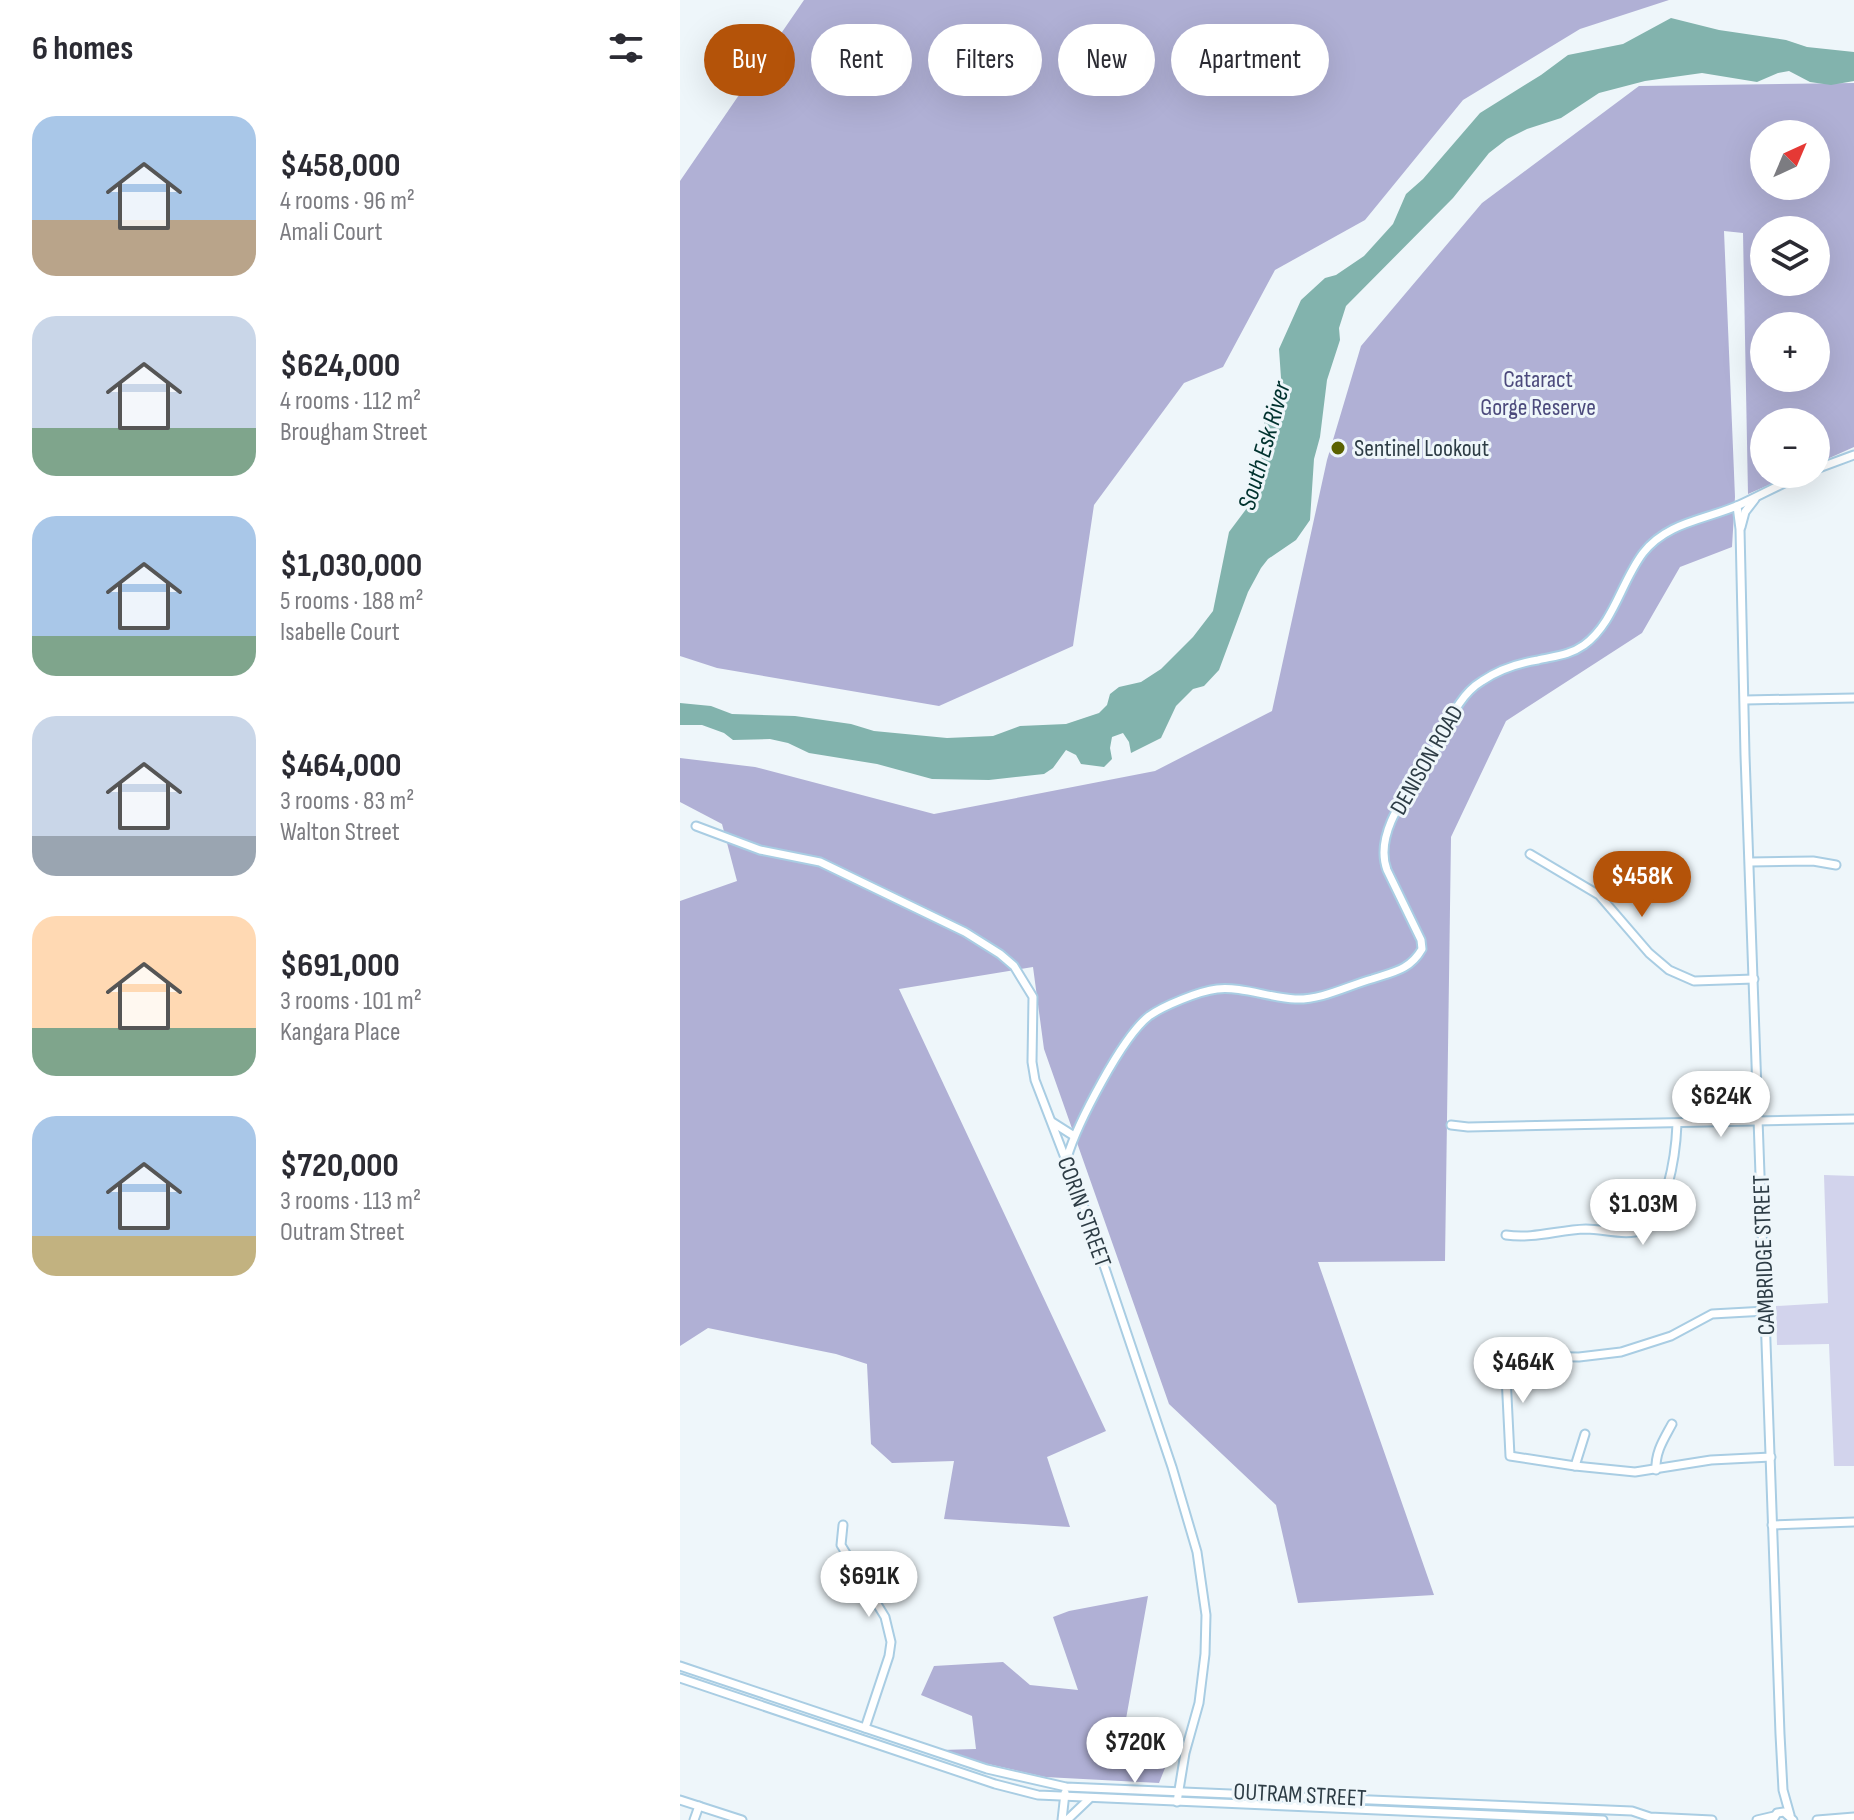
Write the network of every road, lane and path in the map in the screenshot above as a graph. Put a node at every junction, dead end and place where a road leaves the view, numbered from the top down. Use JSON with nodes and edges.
{"nodes":[{"id":1,"x":1854,"y":455,"type":"edge"},
{"id":2,"x":1830,"y":464,"type":"edge"},
{"id":3,"x":1774,"y":488,"type":"edge"},
{"id":4,"x":1758,"y":495,"type":"junction"},
{"id":5,"x":1737,"y":506,"type":"junction"},
{"id":6,"x":1740,"y":529,"type":"junction"},
{"id":7,"x":1854,"y":698,"type":"edge"},
{"id":8,"x":1745,"y":700,"type":"junction"},
{"id":9,"x":696,"y":826,"type":"dead end"},
{"id":10,"x":1530,"y":854,"type":"dead end"},
{"id":11,"x":1750,"y":862,"type":"junction"},
{"id":12,"x":1836,"y":865,"type":"dead end"},
{"id":13,"x":1754,"y":979,"type":"junction"},
{"id":14,"x":1854,"y":1119,"type":"edge"},
{"id":15,"x":1051,"y":1121,"type":"junction"},
{"id":16,"x":1760,"y":1121,"type":"junction"},
{"id":17,"x":1677,"y":1124,"type":"junction"},
{"id":18,"x":1451,"y":1125,"type":"dead end"},
{"id":19,"x":1074,"y":1136,"type":"junction"},
{"id":20,"x":1067,"y":1159,"type":"junction"},
{"id":21,"x":1506,"y":1235,"type":"dead end"},
{"id":22,"x":1766,"y":1311,"type":"junction"},
{"id":23,"x":1672,"y":1424,"type":"dead end"},
{"id":24,"x":1585,"y":1434,"type":"dead end"},
{"id":25,"x":1771,"y":1457,"type":"junction"},
{"id":26,"x":1575,"y":1466,"type":"junction"},
{"id":27,"x":1656,"y":1470,"type":"junction"},
{"id":28,"x":1854,"y":1522,"type":"edge"},
{"id":29,"x":843,"y":1525,"type":"dead end"},
{"id":30,"x":1772,"y":1525,"type":"junction"},
{"id":31,"x":680,"y":1666,"type":"edge"},
{"id":32,"x":680,"y":1678,"type":"edge"},
{"id":33,"x":865,"y":1728,"type":"junction"},
{"id":34,"x":1066,"y":1787,"type":"junction"},
{"id":35,"x":1179,"y":1790,"type":"junction"},
{"id":36,"x":1783,"y":1790,"type":"junction"},
{"id":37,"x":1065,"y":1797,"type":"junction"},
{"id":38,"x":1089,"y":1799,"type":"junction"},
{"id":39,"x":680,"y":1800,"type":"edge"},
{"id":40,"x":1177,"y":1802,"type":"junction"},
{"id":41,"x":699,"y":1806,"type":"junction"},
{"id":42,"x":1775,"y":1816,"type":"edge"},
{"id":43,"x":1854,"y":1817,"type":"edge"},
{"id":44,"x":1793,"y":1818,"type":"edge"},
{"id":45,"x":1646,"y":1819,"type":"edge"},
{"id":46,"x":1661,"y":1819,"type":"edge"},
{"id":47,"x":694,"y":1820,"type":"edge"},
{"id":48,"x":742,"y":1820,"type":"edge"},
{"id":49,"x":1064,"y":1820,"type":"edge"},
{"id":50,"x":1603,"y":1820,"type":"edge"},
{"id":51,"x":1712,"y":1820,"type":"edge"},
{"id":52,"x":1757,"y":1820,"type":"edge"},
{"id":53,"x":1817,"y":1820,"type":"edge"}],
"edges":[{"from":1,"to":2,"type":"street"},
{"from":3,"to":4,"type":"street","name":"DENISON ROAD"},
{"from":4,"to":5,"type":"street","name":"DENISON ROAD"},
{"from":4,"to":6,"type":"street","name":"CAMBRIDGE STREET"},
{"from":5,"to":6,"type":"street","name":"CAMBRIDGE STREET"},
{"from":5,"to":19,"type":"street","name":"DENISON ROAD"},
{"from":6,"to":8,"type":"street","name":"CAMBRIDGE STREET"},
{"from":7,"to":8,"type":"street"},
{"from":8,"to":11,"type":"street","name":"CAMBRIDGE STREET"},
{"from":9,"to":15,"type":"street","name":"CORIN STREET"},
{"from":10,"to":13,"type":"street"},
{"from":11,"to":12,"type":"street"},
{"from":11,"to":13,"type":"street","name":"CAMBRIDGE STREET"},
{"from":13,"to":16,"type":"street","name":"CAMBRIDGE STREET"},
{"from":14,"to":16,"type":"street"},
{"from":15,"to":19,"type":"street"},
{"from":15,"to":20,"type":"street","name":"CORIN STREET"},
{"from":16,"to":17,"type":"street"},
{"from":16,"to":22,"type":"street","name":"CAMBRIDGE STREET"},
{"from":17,"to":18,"type":"street"},
{"from":17,"to":21,"type":"street"},
{"from":19,"to":20,"type":"street","name":"DENISON ROAD"},
{"from":20,"to":35,"type":"street","name":"CORIN STREET"},
{"from":22,"to":25,"type":"street","name":"CAMBRIDGE STREET"},
{"from":22,"to":26,"type":"street"},
{"from":23,"to":27,"type":"street"},
{"from":24,"to":26,"type":"street"},
{"from":25,"to":27,"type":"street"},
{"from":25,"to":30,"type":"street","name":"CAMBRIDGE STREET"},
{"from":26,"to":27,"type":"street"},
{"from":28,"to":30,"type":"street"},
{"from":29,"to":33,"type":"street"},
{"from":30,"to":36,"type":"street","name":"CAMBRIDGE STREET"},
{"from":31,"to":33,"type":"street","name":"OUTRAM STREET"},
{"from":32,"to":37,"type":"street","name":"OUTRAM STREET"},
{"from":33,"to":34,"type":"street","name":"OUTRAM STREET"},
{"from":34,"to":35,"type":"street","name":"OUTRAM STREET"},
{"from":34,"to":37,"type":"street"},
{"from":35,"to":40,"type":"street","name":"CORIN STREET"},
{"from":35,"to":45,"type":"street","name":"OUTRAM STREET"},
{"from":36,"to":42,"type":"street","name":"CAMBRIDGE STREET"},
{"from":36,"to":44,"type":"street","name":"CAMBRIDGE STREET"},
{"from":37,"to":38,"type":"street","name":"OUTRAM STREET"},
{"from":37,"to":49,"type":"street"},
{"from":38,"to":40,"type":"street","name":"OUTRAM STREET"},
{"from":38,"to":49,"type":"street"},
{"from":39,"to":41,"type":"street"},
{"from":40,"to":50,"type":"street","name":"OUTRAM STREET"},
{"from":41,"to":47,"type":"street"},
{"from":41,"to":48,"type":"street"},
{"from":42,"to":44,"type":"street"},
{"from":42,"to":52,"type":"street"},
{"from":43,"to":53,"type":"street"},
{"from":45,"to":46,"type":"street","name":"OUTRAM STREET"},
{"from":46,"to":51,"type":"street","name":"OUTRAM STREET"}]}
